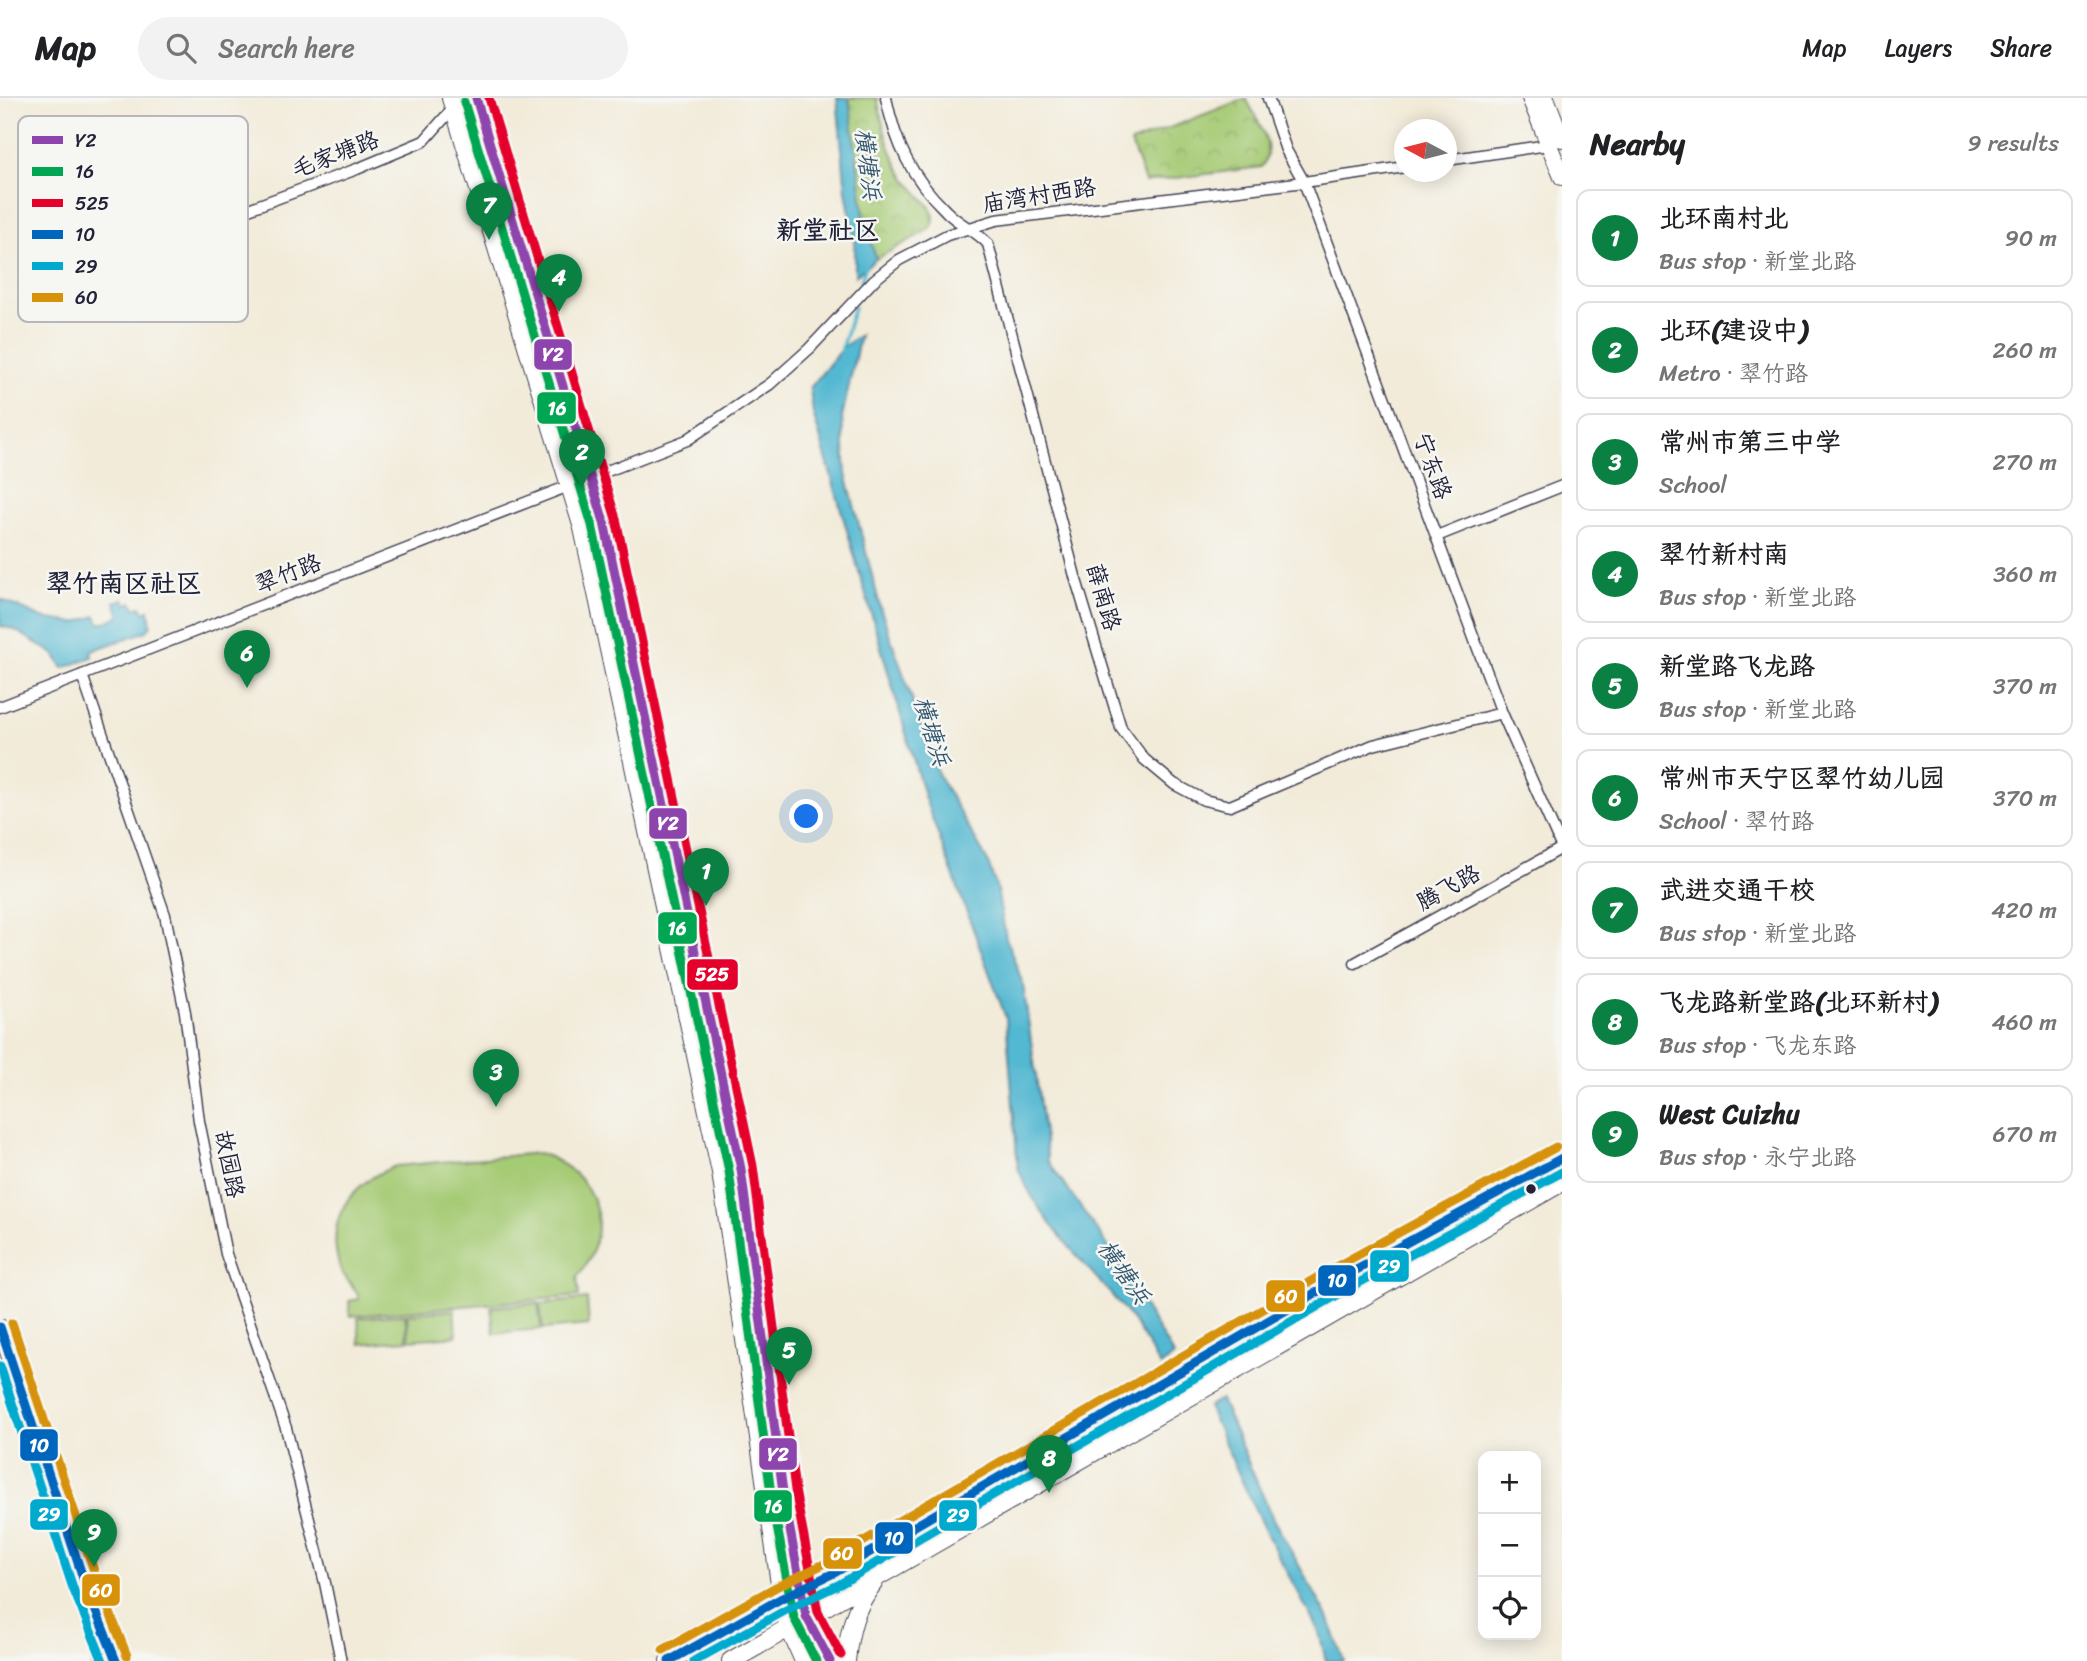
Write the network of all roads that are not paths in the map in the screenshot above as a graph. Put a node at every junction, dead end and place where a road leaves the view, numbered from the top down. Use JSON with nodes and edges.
{"nodes":[{"id":1,"x":476,"y":98,"type":"edge"},
{"id":2,"x":886,"y":98,"type":"edge"},
{"id":3,"x":1268,"y":98,"type":"edge"},
{"id":4,"x":1530,"y":98,"type":"edge"},
{"id":5,"x":1546,"y":98,"type":"edge"},
{"id":6,"x":452,"y":103,"type":"edge"},
{"id":7,"x":1558,"y":139,"type":"edge"},
{"id":8,"x":1457,"y":158,"type":"edge"},
{"id":9,"x":1394,"y":169,"type":"edge"},
{"id":10,"x":1562,"y":177,"type":"edge"},
{"id":11,"x":1304,"y":182,"type":"junction"},
{"id":12,"x":248,"y":209,"type":"edge"},
{"id":13,"x":969,"y":228,"type":"junction"},
{"id":14,"x":591,"y":478,"type":"junction"},
{"id":15,"x":570,"y":486,"type":"junction"},
{"id":16,"x":1562,"y":486,"type":"edge"},
{"id":17,"x":1437,"y":536,"type":"junction"},
{"id":18,"x":82,"y":675,"type":"junction"},
{"id":19,"x":0,"y":707,"type":"edge"},
{"id":20,"x":1502,"y":713,"type":"junction"},
{"id":21,"x":1562,"y":848,"type":"edge"},
{"id":22,"x":1355,"y":963,"type":"dead end"},
{"id":23,"x":1562,"y":1158,"type":"edge"},
{"id":24,"x":1562,"y":1182,"type":"edge"},
{"id":25,"x":0,"y":1327,"type":"edge"},
{"id":26,"x":878,"y":1576,"type":"junction"},
{"id":27,"x":85,"y":1584,"type":"junction"},
{"id":28,"x":801,"y":1588,"type":"junction"},
{"id":29,"x":782,"y":1598,"type":"junction"},
{"id":30,"x":806,"y":1616,"type":"junction"},
{"id":31,"x":789,"y":1627,"type":"junction"},
{"id":32,"x":104,"y":1661,"type":"edge"},
{"id":33,"x":116,"y":1661,"type":"edge"},
{"id":34,"x":341,"y":1661,"type":"edge"},
{"id":35,"x":669,"y":1661,"type":"edge"},
{"id":36,"x":731,"y":1661,"type":"edge"},
{"id":37,"x":804,"y":1661,"type":"edge"},
{"id":38,"x":830,"y":1661,"type":"edge"},
{"id":39,"x":846,"y":1661,"type":"edge"}],
"edges":[{"from":1,"to":6,"type":"street","name":"毛家塘路"},
{"from":1,"to":14,"type":"main road"},
{"from":2,"to":13,"type":"street","name":"薛南路"},
{"from":3,"to":11,"type":"street","name":"宁东路"},
{"from":4,"to":7,"type":"main road"},
{"from":5,"to":7,"type":"main road"},
{"from":6,"to":12,"type":"street","name":"毛家塘路"},
{"from":6,"to":15,"type":"main road"},
{"from":7,"to":8,"type":"street"},
{"from":7,"to":10,"type":"main road"},
{"from":9,"to":11,"type":"street","name":"庙湾村西路"},
{"from":11,"to":13,"type":"street","name":"庙湾村西路"},
{"from":11,"to":17,"type":"street","name":"宁东路"},
{"from":13,"to":14,"type":"street","name":"庙湾村西路"},
{"from":13,"to":20,"type":"street","name":"薛南路"},
{"from":14,"to":15,"type":"street","name":"翠竹路"},
{"from":14,"to":28,"type":"main road"},
{"from":15,"to":18,"type":"street","name":"翠竹路"},
{"from":15,"to":29,"type":"main road"},
{"from":16,"to":17,"type":"street"},
{"from":17,"to":20,"type":"street","name":"宁东路"},
{"from":18,"to":19,"type":"street","name":"翠竹路"},
{"from":18,"to":34,"type":"street","name":"故园路"},
{"from":20,"to":21,"type":"street","name":"宁东路"},
{"from":21,"to":22,"type":"street","name":"腾飞路"},
{"from":23,"to":28,"type":"main road"},
{"from":24,"to":26,"type":"main road"},
{"from":25,"to":27,"type":"main road"},
{"from":26,"to":30,"type":"main road"},
{"from":26,"to":39,"type":"main road"},
{"from":27,"to":32,"type":"main road"},
{"from":27,"to":33,"type":"main road"},
{"from":28,"to":29,"type":"main road"},
{"from":28,"to":30,"type":"main road"},
{"from":29,"to":31,"type":"main road"},
{"from":29,"to":35,"type":"main road"},
{"from":30,"to":31,"type":"main road"},
{"from":30,"to":38,"type":"main road"},
{"from":31,"to":36,"type":"main road"},
{"from":31,"to":37,"type":"main road"}]}
